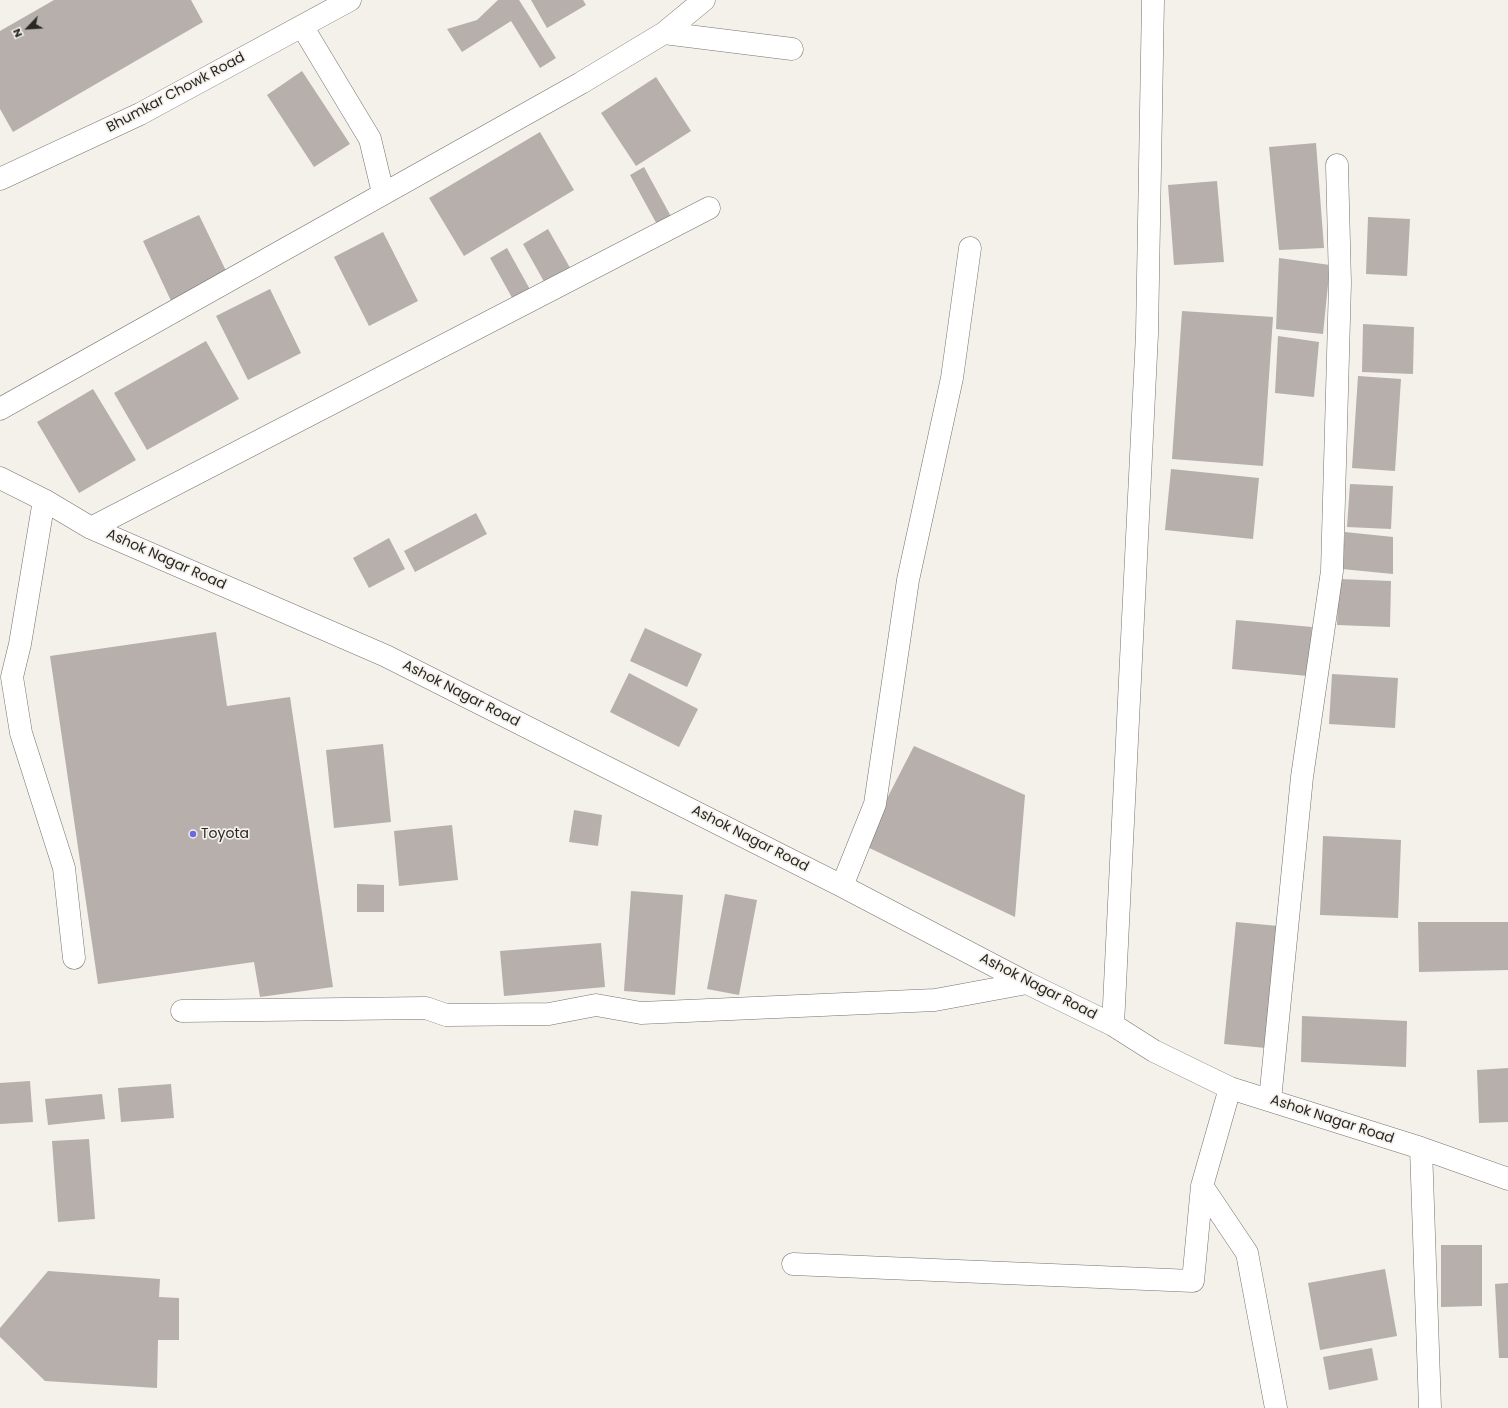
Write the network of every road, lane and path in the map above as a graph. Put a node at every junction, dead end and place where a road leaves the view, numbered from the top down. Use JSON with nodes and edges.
{"nodes":[{"id":1,"x":350,"y":0,"type":"edge"},
{"id":2,"x":704,"y":0,"type":"edge"},
{"id":3,"x":1153,"y":0,"type":"edge"},
{"id":4,"x":302,"y":26,"type":"junction"},
{"id":5,"x":664,"y":33,"type":"junction"},
{"id":6,"x":792,"y":49,"type":"dead end"},
{"id":7,"x":1337,"y":165,"type":"dead end"},
{"id":8,"x":0,"y":179,"type":"edge"},
{"id":9,"x":383,"y":193,"type":"junction"},
{"id":10,"x":709,"y":208,"type":"dead end"},
{"id":11,"x":970,"y":248,"type":"dead end"},
{"id":12,"x":0,"y":409,"type":"edge"},
{"id":13,"x":0,"y":478,"type":"edge"},
{"id":14,"x":44,"y":500,"type":"junction"},
{"id":15,"x":91,"y":528,"type":"junction"},
{"id":16,"x":842,"y":886,"type":"junction"},
{"id":17,"x":74,"y":958,"type":"dead end"},
{"id":18,"x":1027,"y":983,"type":"junction"},
{"id":19,"x":182,"y":1011,"type":"dead end"},
{"id":20,"x":1113,"y":1025,"type":"junction"},
{"id":21,"x":1230,"y":1088,"type":"junction"},
{"id":22,"x":1270,"y":1100,"type":"junction"},
{"id":23,"x":1421,"y":1148,"type":"junction"},
{"id":24,"x":1508,"y":1179,"type":"edge"},
{"id":25,"x":1202,"y":1186,"type":"junction"},
{"id":26,"x":793,"y":1264,"type":"dead end"},
{"id":27,"x":1276,"y":1408,"type":"edge"},
{"id":28,"x":1430,"y":1408,"type":"edge"}],
"edges":[{"from":1,"to":4,"type":"street","name":"Bhumkar Chowk Road"},
{"from":2,"to":5,"type":"street"},
{"from":3,"to":20,"type":"street"},
{"from":4,"to":8,"type":"street","name":"Bhumkar Chowk Road"},
{"from":4,"to":9,"type":"street"},
{"from":5,"to":6,"type":"street"},
{"from":5,"to":9,"type":"street"},
{"from":7,"to":22,"type":"street"},
{"from":9,"to":12,"type":"street"},
{"from":10,"to":15,"type":"street"},
{"from":11,"to":16,"type":"street"},
{"from":13,"to":14,"type":"street","name":"Ashok Nagar Road"},
{"from":14,"to":15,"type":"street","name":"Ashok Nagar Road"},
{"from":14,"to":17,"type":"street"},
{"from":15,"to":16,"type":"street","name":"Ashok Nagar Road"},
{"from":16,"to":18,"type":"street","name":"Ashok Nagar Road"},
{"from":18,"to":19,"type":"street"},
{"from":18,"to":20,"type":"street","name":"Ashok Nagar Road"},
{"from":20,"to":21,"type":"street","name":"Ashok Nagar Road"},
{"from":21,"to":22,"type":"street","name":"Ashok Nagar Road"},
{"from":21,"to":25,"type":"street"},
{"from":22,"to":23,"type":"street","name":"Ashok Nagar Road"},
{"from":23,"to":24,"type":"street","name":"Ashok Nagar Road"},
{"from":23,"to":28,"type":"street"},
{"from":25,"to":26,"type":"street"},
{"from":25,"to":27,"type":"street"}]}
